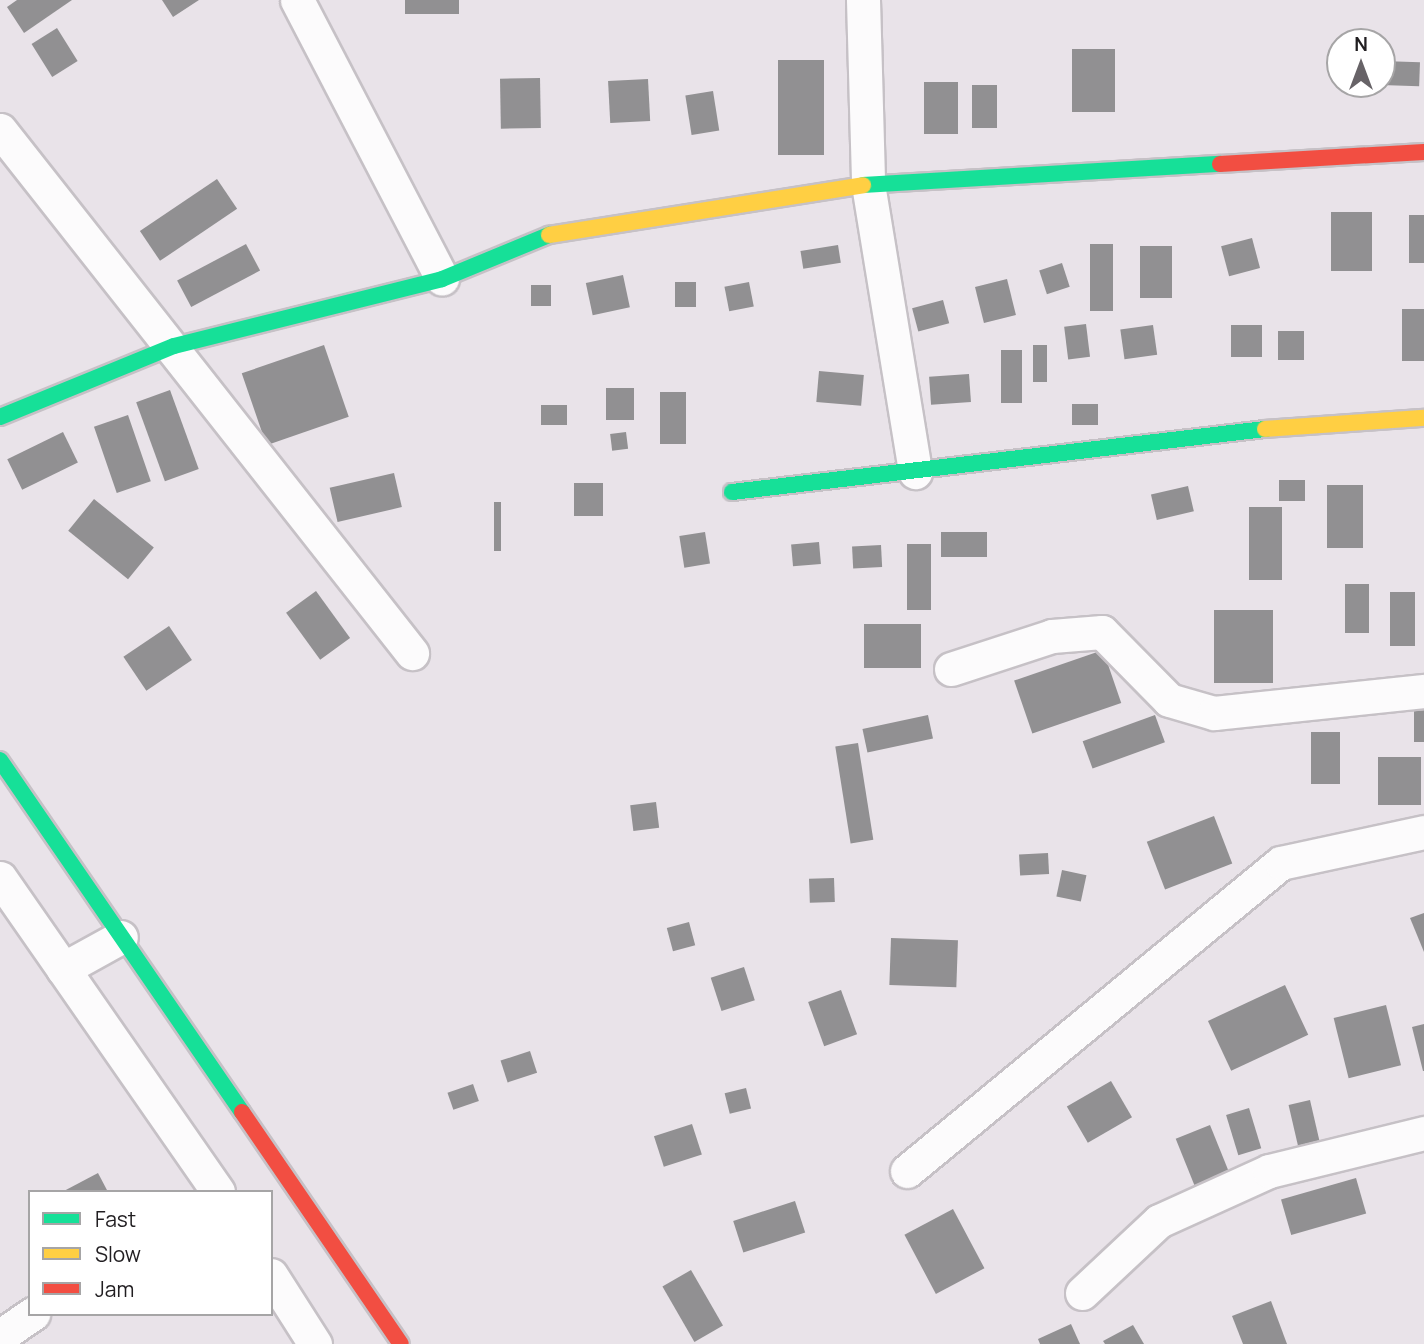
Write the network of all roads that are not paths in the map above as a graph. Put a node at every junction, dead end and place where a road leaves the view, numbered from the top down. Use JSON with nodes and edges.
{"nodes":[{"id":1,"x":297,"y":0,"type":"edge"},
{"id":2,"x":863,"y":0,"type":"edge"},
{"id":3,"x":0,"y":130,"type":"edge"},
{"id":4,"x":1424,"y":152,"type":"edge"},
{"id":5,"x":868,"y":184,"type":"junction"},
{"id":6,"x":442,"y":279,"type":"junction"},
{"id":7,"x":174,"y":346,"type":"junction"},
{"id":8,"x":0,"y":417,"type":"edge"},
{"id":9,"x":1424,"y":418,"type":"edge"},
{"id":10,"x":915,"y":472,"type":"junction"},
{"id":11,"x":732,"y":492,"type":"dead end"},
{"id":12,"x":412,"y":653,"type":"dead end"},
{"id":13,"x":951,"y":669,"type":"dead end"},
{"id":14,"x":1424,"y":691,"type":"edge"},
{"id":15,"x":0,"y":760,"type":"edge"},
{"id":16,"x":1424,"y":832,"type":"edge"},
{"id":17,"x":0,"y":878,"type":"edge"},
{"id":18,"x":121,"y":937,"type":"junction"},
{"id":19,"x":63,"y":969,"type":"junction"},
{"id":20,"x":1424,"y":1133,"type":"edge"},
{"id":21,"x":907,"y":1171,"type":"dead end"},
{"id":22,"x":217,"y":1190,"type":"edge"},
{"id":23,"x":283,"y":1193,"type":"edge"},
{"id":24,"x":273,"y":1278,"type":"edge"},
{"id":25,"x":1082,"y":1293,"type":"dead end"},
{"id":26,"x":30,"y":1316,"type":"edge"},
{"id":27,"x":0,"y":1336,"type":"edge"},
{"id":28,"x":315,"y":1344,"type":"edge"},
{"id":29,"x":401,"y":1344,"type":"edge"}],
"edges":[{"from":1,"to":6,"type":"street"},
{"from":2,"to":5,"type":"street"},
{"from":3,"to":7,"type":"street"},
{"from":4,"to":5,"type":"street"},
{"from":5,"to":6,"type":"street"},
{"from":5,"to":10,"type":"street"},
{"from":6,"to":7,"type":"street"},
{"from":7,"to":8,"type":"street"},
{"from":7,"to":12,"type":"street"},
{"from":9,"to":10,"type":"street"},
{"from":10,"to":11,"type":"street"},
{"from":13,"to":14,"type":"street"},
{"from":15,"to":18,"type":"street"},
{"from":16,"to":21,"type":"street"},
{"from":17,"to":19,"type":"street"},
{"from":18,"to":19,"type":"street"},
{"from":18,"to":23,"type":"street"},
{"from":19,"to":22,"type":"street"},
{"from":20,"to":25,"type":"street"},
{"from":23,"to":29,"type":"street"},
{"from":24,"to":28,"type":"street"},
{"from":26,"to":27,"type":"street"}]}
